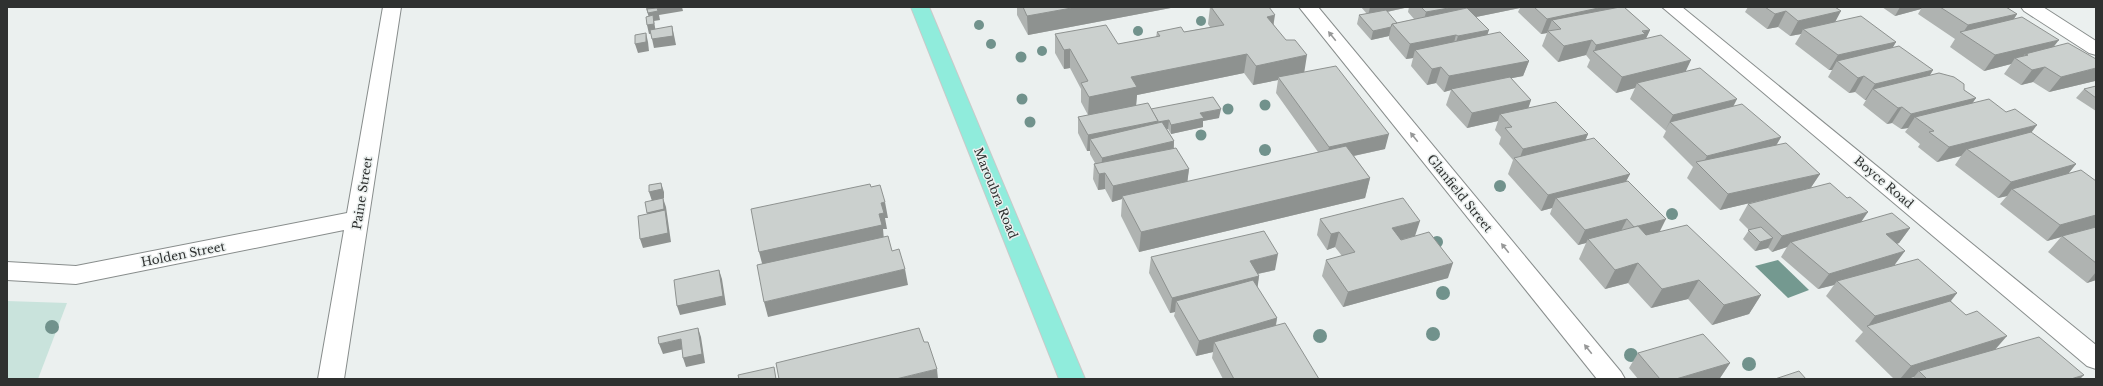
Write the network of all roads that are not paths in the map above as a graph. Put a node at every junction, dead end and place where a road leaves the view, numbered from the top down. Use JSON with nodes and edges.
{"nodes":[{"id":1,"x":392,"y":7,"type":"edge"},
{"id":2,"x":920,"y":7,"type":"edge"},
{"id":3,"x":1308,"y":7,"type":"edge"},
{"id":4,"x":1671,"y":7,"type":"edge"},
{"id":5,"x":2030,"y":7,"type":"edge"},
{"id":6,"x":2096,"y":49,"type":"edge"},
{"id":7,"x":357,"y":219,"type":"junction"},
{"id":8,"x":7,"y":272,"type":"edge"},
{"id":9,"x":2096,"y":359,"type":"edge"},
{"id":10,"x":331,"y":379,"type":"edge"},
{"id":11,"x":1072,"y":379,"type":"edge"},
{"id":12,"x":1612,"y":379,"type":"edge"}],
"edges":[{"from":1,"to":7,"type":"street","name":"Paine Street"},
{"from":2,"to":11,"type":"main road","name":"Maroubra Road"},
{"from":12,"to":3,"type":"street","name":"Glanfield Street","one_way":true},
{"from":4,"to":9,"type":"street","name":"Boyce Road"},
{"from":5,"to":6,"type":"street"},
{"from":7,"to":8,"type":"street","name":"Holden Street"},
{"from":7,"to":10,"type":"street","name":"Paine Street"}]}
